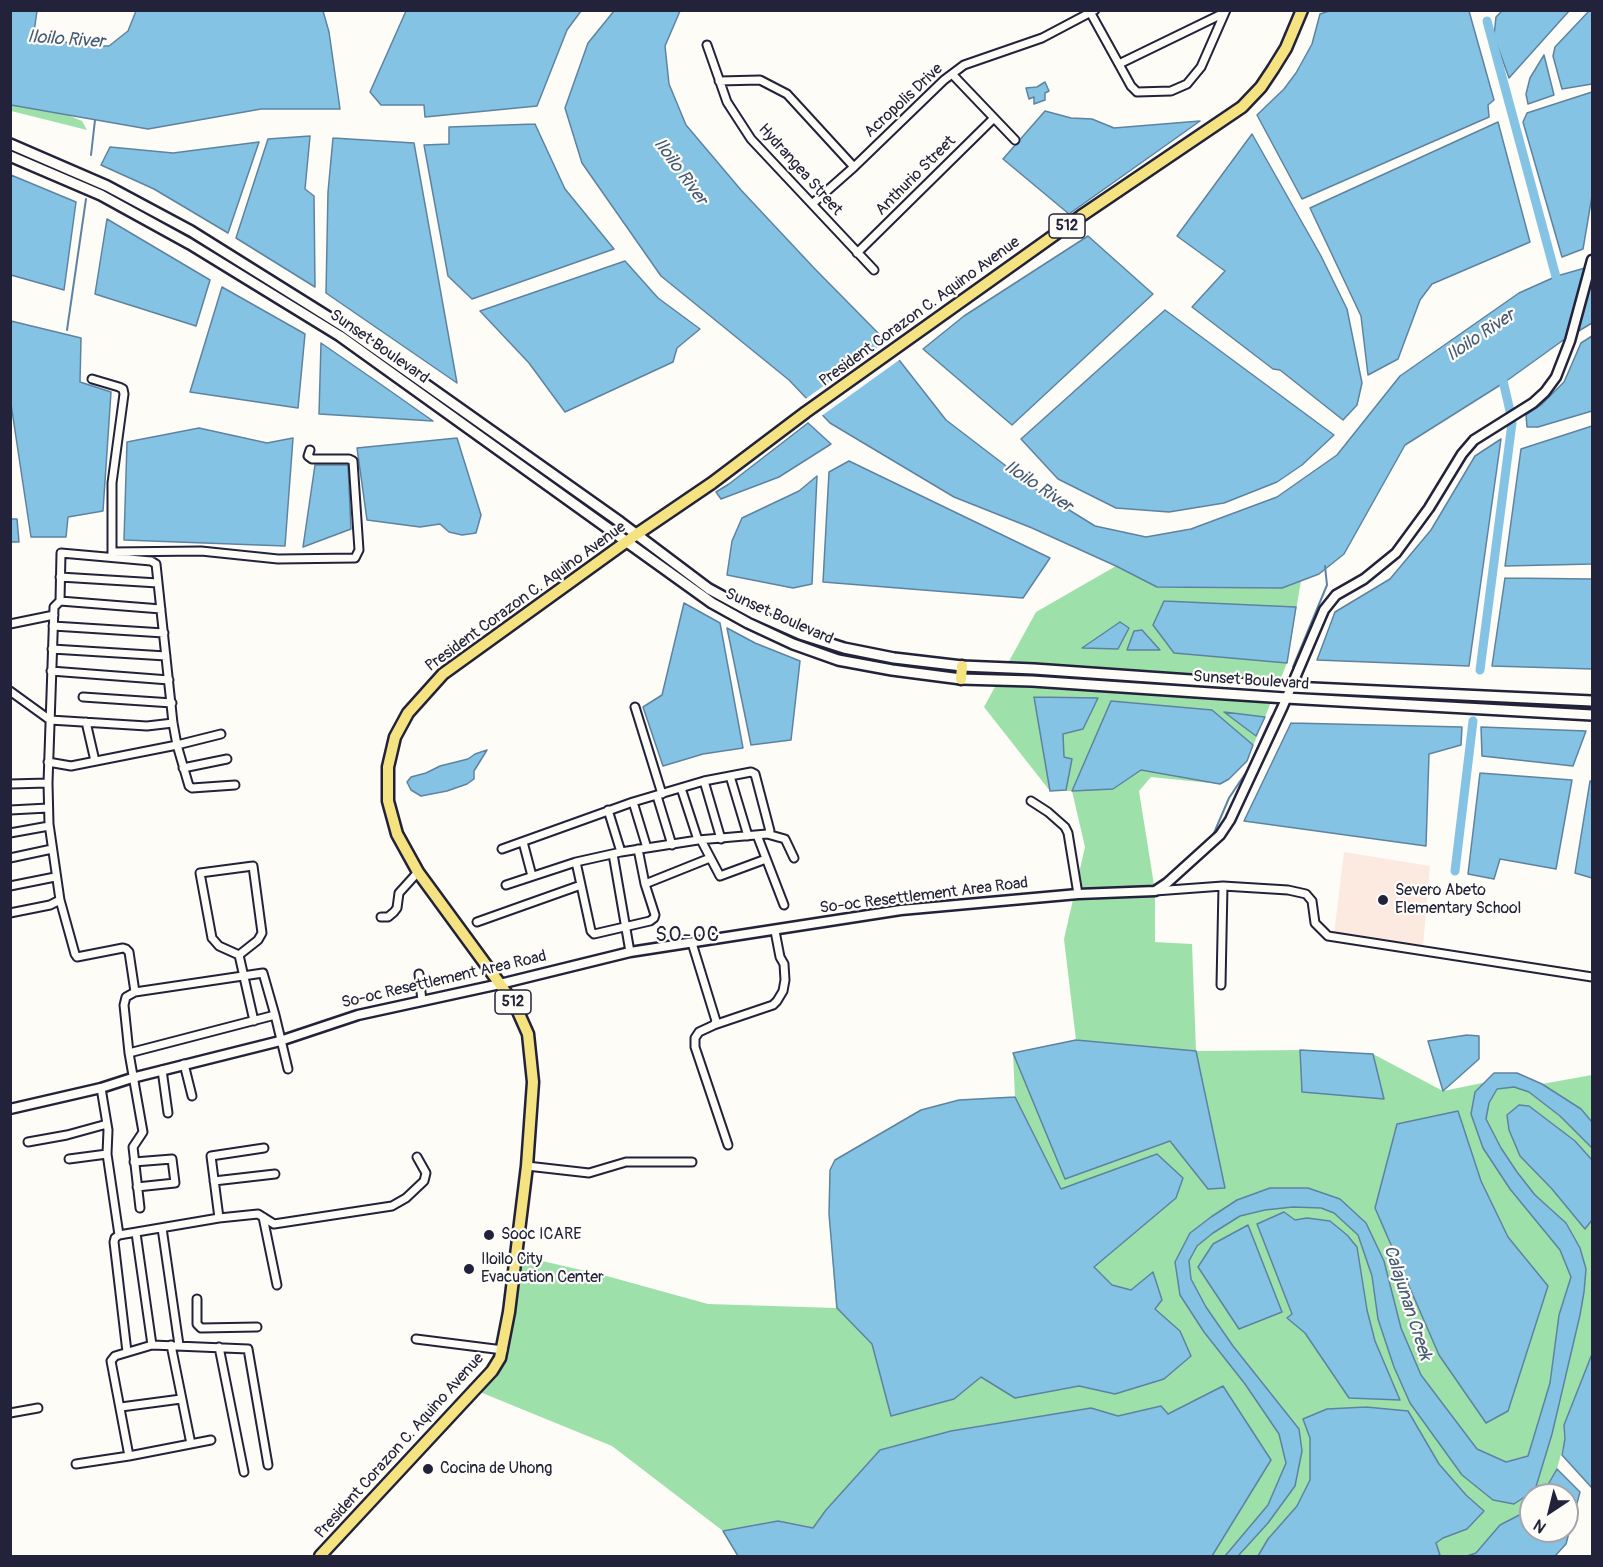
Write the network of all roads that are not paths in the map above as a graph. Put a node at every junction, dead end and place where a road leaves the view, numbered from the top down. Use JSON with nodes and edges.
{"nodes":[{"id":1,"x":1302,"y":10,"type":"edge"},
{"id":2,"x":1091,"y":11,"type":"edge"},
{"id":3,"x":1225,"y":12,"type":"edge"},
{"id":4,"x":707,"y":45,"type":"dead end"},
{"id":5,"x":1119,"y":64,"type":"junction"},
{"id":6,"x":952,"y":74,"type":"junction"},
{"id":7,"x":719,"y":81,"type":"junction"},
{"id":8,"x":994,"y":118,"type":"junction"},
{"id":9,"x":1015,"y":140,"type":"dead end"},
{"id":10,"x":10,"y":144,"type":"edge"},
{"id":11,"x":10,"y":156,"type":"edge"},
{"id":12,"x":854,"y":167,"type":"junction"},
{"id":13,"x":812,"y":204,"type":"junction"},
{"id":14,"x":857,"y":253,"type":"junction"},
{"id":15,"x":1593,"y":260,"type":"edge"},
{"id":16,"x":874,"y":270,"type":"dead end"},
{"id":17,"x":321,"y":313,"type":"junction"},
{"id":18,"x":316,"y":322,"type":"junction"},
{"id":19,"x":92,"y":379,"type":"dead end"},
{"id":20,"x":310,"y":450,"type":"dead end"},
{"id":21,"x":637,"y":534,"type":"junction"},
{"id":22,"x":627,"y":541,"type":"junction"},
{"id":23,"x":112,"y":555,"type":"junction"},
{"id":24,"x":60,"y":577,"type":"junction"},
{"id":25,"x":158,"y":583,"type":"junction"},
{"id":26,"x":60,"y":601,"type":"junction"},
{"id":27,"x":161,"y":609,"type":"junction"},
{"id":28,"x":54,"y":615,"type":"junction"},
{"id":29,"x":10,"y":624,"type":"edge"},
{"id":30,"x":53,"y":626,"type":"junction"},
{"id":31,"x":164,"y":633,"type":"junction"},
{"id":32,"x":52,"y":649,"type":"junction"},
{"id":33,"x":166,"y":656,"type":"junction"},
{"id":34,"x":962,"y":666,"type":"junction"},
{"id":35,"x":51,"y":671,"type":"junction"},
{"id":36,"x":961,"y":679,"type":"junction"},
{"id":37,"x":169,"y":680,"type":"junction"},
{"id":38,"x":1291,"y":687,"type":"junction"},
{"id":39,"x":10,"y":691,"type":"edge"},
{"id":40,"x":83,"y":697,"type":"dead end"},
{"id":41,"x":1286,"y":698,"type":"junction"},
{"id":42,"x":1593,"y":701,"type":"edge"},
{"id":43,"x":172,"y":703,"type":"junction"},
{"id":44,"x":635,"y":707,"type":"dead end"},
{"id":45,"x":1593,"y":715,"type":"edge"},
{"id":46,"x":50,"y":720,"type":"junction"},
{"id":47,"x":86,"y":722,"type":"junction"},
{"id":48,"x":173,"y":723,"type":"junction"},
{"id":49,"x":221,"y":734,"type":"dead end"},
{"id":50,"x":177,"y":745,"type":"junction"},
{"id":51,"x":227,"y":759,"type":"dead end"},
{"id":52,"x":95,"y":761,"type":"junction"},
{"id":53,"x":48,"y":762,"type":"junction"},
{"id":54,"x":183,"y":768,"type":"junction"},
{"id":55,"x":730,"y":776,"type":"junction"},
{"id":56,"x":704,"y":781,"type":"junction"},
{"id":57,"x":48,"y":783,"type":"junction"},
{"id":58,"x":10,"y":784,"type":"edge"},
{"id":59,"x":235,"y":785,"type":"dead end"},
{"id":60,"x":681,"y":788,"type":"junction"},
{"id":61,"x":660,"y":795,"type":"junction"},
{"id":62,"x":1031,"y":801,"type":"dead end"},
{"id":63,"x":633,"y":802,"type":"junction"},
{"id":64,"x":48,"y":808,"type":"junction"},
{"id":65,"x":10,"y":810,"type":"edge"},
{"id":66,"x":608,"y":810,"type":"junction"},
{"id":67,"x":49,"y":826,"type":"junction"},
{"id":68,"x":10,"y":833,"type":"edge"},
{"id":69,"x":767,"y":834,"type":"junction"},
{"id":70,"x":757,"y":835,"type":"junction"},
{"id":71,"x":748,"y":836,"type":"junction"},
{"id":72,"x":721,"y":839,"type":"junction"},
{"id":73,"x":699,"y":840,"type":"junction"},
{"id":74,"x":523,"y":842,"type":"junction"},
{"id":75,"x":672,"y":845,"type":"junction"},
{"id":76,"x":647,"y":848,"type":"junction"},
{"id":77,"x":52,"y":849,"type":"junction"},
{"id":78,"x":502,"y":849,"type":"dead end"},
{"id":79,"x":638,"y":849,"type":"junction"},
{"id":80,"x":617,"y":853,"type":"junction"},
{"id":81,"x":10,"y":858,"type":"edge"},
{"id":82,"x":710,"y":858,"type":"junction"},
{"id":83,"x":794,"y":858,"type":"dead end"},
{"id":84,"x":766,"y":859,"type":"junction"},
{"id":85,"x":576,"y":862,"type":"junction"},
{"id":86,"x":418,"y":872,"type":"junction"},
{"id":87,"x":532,"y":876,"type":"junction"},
{"id":88,"x":55,"y":877,"type":"junction"},
{"id":89,"x":645,"y":884,"type":"junction"},
{"id":90,"x":506,"y":885,"type":"dead end"},
{"id":91,"x":581,"y":885,"type":"junction"},
{"id":92,"x":10,"y":886,"type":"edge"},
{"id":93,"x":1223,"y":886,"type":"junction"},
{"id":94,"x":1155,"y":891,"type":"junction"},
{"id":95,"x":1078,"y":894,"type":"junction"},
{"id":96,"x":60,"y":900,"type":"junction"},
{"id":97,"x":784,"y":905,"type":"dead end"},
{"id":98,"x":10,"y":913,"type":"edge"},
{"id":99,"x":381,"y":917,"type":"dead end"},
{"id":100,"x":477,"y":922,"type":"dead end"},
{"id":101,"x":625,"y":927,"type":"junction"},
{"id":102,"x":775,"y":931,"type":"junction"},
{"id":103,"x":692,"y":943,"type":"junction"},
{"id":104,"x":630,"y":952,"type":"junction"},
{"id":105,"x":239,"y":956,"type":"junction"},
{"id":106,"x":418,"y":974,"type":"dead end"},
{"id":107,"x":242,"y":975,"type":"junction"},
{"id":108,"x":1593,"y":977,"type":"edge"},
{"id":109,"x":500,"y":984,"type":"junction"},
{"id":110,"x":1221,"y":985,"type":"dead end"},
{"id":111,"x":135,"y":992,"type":"junction"},
{"id":112,"x":422,"y":1001,"type":"junction"},
{"id":113,"x":275,"y":1015,"type":"junction"},
{"id":114,"x":254,"y":1021,"type":"junction"},
{"id":115,"x":714,"y":1025,"type":"junction"},
{"id":116,"x":280,"y":1041,"type":"junction"},
{"id":117,"x":129,"y":1053,"type":"junction"},
{"id":118,"x":184,"y":1064,"type":"junction"},
{"id":119,"x":288,"y":1069,"type":"dead end"},
{"id":120,"x":162,"y":1070,"type":"junction"},
{"id":121,"x":132,"y":1078,"type":"junction"},
{"id":122,"x":101,"y":1088,"type":"junction"},
{"id":123,"x":192,"y":1096,"type":"dead end"},
{"id":124,"x":10,"y":1109,"type":"edge"},
{"id":125,"x":168,"y":1113,"type":"dead end"},
{"id":126,"x":107,"y":1124,"type":"junction"},
{"id":127,"x":28,"y":1142,"type":"dead end"},
{"id":128,"x":728,"y":1145,"type":"dead end"},
{"id":129,"x":264,"y":1148,"type":"dead end"},
{"id":130,"x":107,"y":1154,"type":"junction"},
{"id":131,"x":417,"y":1157,"type":"dead end"},
{"id":132,"x":69,"y":1159,"type":"dead end"},
{"id":133,"x":134,"y":1161,"type":"junction"},
{"id":134,"x":692,"y":1162,"type":"dead end"},
{"id":135,"x":526,"y":1166,"type":"junction"},
{"id":136,"x":275,"y":1174,"type":"dead end"},
{"id":137,"x":214,"y":1181,"type":"junction"},
{"id":138,"x":138,"y":1187,"type":"junction"},
{"id":139,"x":140,"y":1208,"type":"dead end"},
{"id":140,"x":262,"y":1215,"type":"junction"},
{"id":141,"x":219,"y":1218,"type":"junction"},
{"id":142,"x":162,"y":1228,"type":"junction"},
{"id":143,"x":136,"y":1233,"type":"junction"},
{"id":144,"x":119,"y":1235,"type":"junction"},
{"id":145,"x":277,"y":1285,"type":"dead end"},
{"id":146,"x":197,"y":1299,"type":"dead end"},
{"id":147,"x":257,"y":1327,"type":"dead end"},
{"id":148,"x":417,"y":1339,"type":"dead end"},
{"id":149,"x":152,"y":1345,"type":"junction"},
{"id":150,"x":175,"y":1345,"type":"junction"},
{"id":151,"x":219,"y":1347,"type":"junction"},
{"id":152,"x":503,"y":1350,"type":"junction"},
{"id":153,"x":127,"y":1352,"type":"junction"},
{"id":154,"x":181,"y":1399,"type":"junction"},
{"id":155,"x":121,"y":1407,"type":"junction"},
{"id":156,"x":38,"y":1408,"type":"dead end"},
{"id":157,"x":10,"y":1413,"type":"edge"},
{"id":158,"x":211,"y":1440,"type":"dead end"},
{"id":159,"x":191,"y":1444,"type":"junction"},
{"id":160,"x":129,"y":1456,"type":"junction"},
{"id":161,"x":76,"y":1464,"type":"dead end"},
{"id":162,"x":268,"y":1465,"type":"dead end"},
{"id":163,"x":244,"y":1472,"type":"dead end"},
{"id":164,"x":320,"y":1557,"type":"edge"}],
"edges":[{"from":1,"to":21,"type":"main road","name":"President Corazon C. Aquino Avenue","number":"512"},
{"from":2,"to":5,"type":"street"},
{"from":2,"to":6,"type":"street","name":"Acropolis Drive"},
{"from":3,"to":5,"type":"street"},
{"from":3,"to":5,"type":"street"},
{"from":4,"to":7,"type":"street","name":"Hydrangea Street"},
{"from":6,"to":8,"type":"street"},
{"from":6,"to":12,"type":"street","name":"Acropolis Drive"},
{"from":7,"to":12,"type":"street"},
{"from":7,"to":13,"type":"street","name":"Hydrangea Street"},
{"from":8,"to":9,"type":"street"},
{"from":8,"to":14,"type":"street","name":"Anthurio Street"},
{"from":10,"to":17,"type":"main road","name":"Sunset Boulevard"},
{"from":11,"to":18,"type":"main road","name":"Sunset Boulevard"},
{"from":12,"to":13,"type":"street","name":"Acropolis Drive"},
{"from":13,"to":14,"type":"street","name":"Hydrangea Street"},
{"from":14,"to":16,"type":"street","name":"Hydrangea Street"},
{"from":15,"to":38,"type":"street"},
{"from":17,"to":18,"type":"main road"},
{"from":17,"to":21,"type":"main road","name":"Sunset Boulevard"},
{"from":18,"to":22,"type":"main road","name":"Sunset Boulevard"},
{"from":19,"to":23,"type":"street"},
{"from":20,"to":23,"type":"street"},
{"from":21,"to":22,"type":"main road","name":"President Corazon C. Aquino Avenue","number":"512"},
{"from":21,"to":34,"type":"main road","name":"Sunset Boulevard"},
{"from":22,"to":36,"type":"main road","name":"Sunset Boulevard"},
{"from":22,"to":86,"type":"main road","name":"President Corazon C. Aquino Avenue","number":"512"},
{"from":23,"to":24,"type":"street"},
{"from":23,"to":25,"type":"street"},
{"from":24,"to":25,"type":"street"},
{"from":24,"to":26,"type":"street"},
{"from":25,"to":27,"type":"street"},
{"from":26,"to":27,"type":"street"},
{"from":26,"to":28,"type":"street"},
{"from":27,"to":31,"type":"street"},
{"from":28,"to":29,"type":"street"},
{"from":28,"to":30,"type":"street"},
{"from":30,"to":31,"type":"street"},
{"from":30,"to":32,"type":"street"},
{"from":31,"to":33,"type":"street"},
{"from":32,"to":33,"type":"street"},
{"from":32,"to":35,"type":"street"},
{"from":33,"to":37,"type":"street"},
{"from":34,"to":36,"type":"main road"},
{"from":34,"to":38,"type":"main road","name":"Sunset Boulevard"},
{"from":35,"to":37,"type":"street"},
{"from":35,"to":46,"type":"street"},
{"from":36,"to":41,"type":"main road","name":"Sunset Boulevard"},
{"from":37,"to":43,"type":"street"},
{"from":38,"to":41,"type":"street"},
{"from":38,"to":42,"type":"main road","name":"Sunset Boulevard"},
{"from":39,"to":46,"type":"street"},
{"from":40,"to":43,"type":"street"},
{"from":41,"to":45,"type":"main road","name":"Sunset Boulevard"},
{"from":41,"to":94,"type":"street"},
{"from":43,"to":48,"type":"street"},
{"from":44,"to":61,"type":"street"},
{"from":46,"to":47,"type":"street"},
{"from":46,"to":53,"type":"street"},
{"from":47,"to":48,"type":"street"},
{"from":47,"to":52,"type":"street"},
{"from":48,"to":50,"type":"street"},
{"from":49,"to":50,"type":"street"},
{"from":50,"to":52,"type":"street"},
{"from":50,"to":54,"type":"street"},
{"from":51,"to":54,"type":"street"},
{"from":52,"to":53,"type":"street"},
{"from":53,"to":57,"type":"street"},
{"from":54,"to":59,"type":"street"},
{"from":55,"to":56,"type":"street"},
{"from":55,"to":69,"type":"street"},
{"from":55,"to":71,"type":"street"},
{"from":56,"to":60,"type":"street"},
{"from":56,"to":72,"type":"street"},
{"from":57,"to":58,"type":"street"},
{"from":57,"to":64,"type":"street"},
{"from":60,"to":61,"type":"street"},
{"from":60,"to":73,"type":"street"},
{"from":61,"to":63,"type":"street"},
{"from":61,"to":75,"type":"street"},
{"from":62,"to":95,"type":"street"},
{"from":63,"to":66,"type":"street"},
{"from":63,"to":76,"type":"street"},
{"from":64,"to":65,"type":"street"},
{"from":64,"to":67,"type":"street"},
{"from":66,"to":74,"type":"street"},
{"from":66,"to":80,"type":"street"},
{"from":67,"to":68,"type":"street"},
{"from":67,"to":77,"type":"street"},
{"from":69,"to":70,"type":"street"},
{"from":69,"to":83,"type":"street"},
{"from":70,"to":71,"type":"street"},
{"from":70,"to":84,"type":"street"},
{"from":71,"to":72,"type":"street"},
{"from":72,"to":73,"type":"street"},
{"from":73,"to":75,"type":"street"},
{"from":73,"to":82,"type":"street"},
{"from":74,"to":78,"type":"street"},
{"from":74,"to":87,"type":"street"},
{"from":75,"to":76,"type":"street"},
{"from":76,"to":79,"type":"street"},
{"from":77,"to":81,"type":"street"},
{"from":77,"to":88,"type":"street"},
{"from":79,"to":80,"type":"street"},
{"from":79,"to":89,"type":"street"},
{"from":80,"to":85,"type":"street"},
{"from":80,"to":101,"type":"street"},
{"from":82,"to":84,"type":"street"},
{"from":82,"to":89,"type":"street"},
{"from":84,"to":97,"type":"street"},
{"from":85,"to":87,"type":"street"},
{"from":85,"to":91,"type":"street"},
{"from":86,"to":99,"type":"street"},
{"from":86,"to":109,"type":"main road","name":"President Corazon C. Aquino Avenue","number":"512"},
{"from":87,"to":90,"type":"street"},
{"from":88,"to":92,"type":"street"},
{"from":88,"to":96,"type":"street"},
{"from":89,"to":101,"type":"street"},
{"from":91,"to":100,"type":"street"},
{"from":91,"to":101,"type":"street"},
{"from":93,"to":94,"type":"street"},
{"from":93,"to":108,"type":"street"},
{"from":93,"to":110,"type":"street"},
{"from":94,"to":95,"type":"street","name":"So-oc Resettlement Area Road"},
{"from":95,"to":102,"type":"street","name":"So-oc Resettlement Area Road"},
{"from":96,"to":98,"type":"street"},
{"from":96,"to":111,"type":"street"},
{"from":101,"to":104,"type":"street"},
{"from":102,"to":103,"type":"street","name":"So-oc Resettlement Area Road"},
{"from":102,"to":115,"type":"street"},
{"from":103,"to":104,"type":"street","name":"So-oc Resettlement Area Road"},
{"from":103,"to":115,"type":"street"},
{"from":104,"to":109,"type":"street","name":"So-oc Resettlement Area Road"},
{"from":105,"to":105,"type":"street"},
{"from":105,"to":107,"type":"street"},
{"from":106,"to":112,"type":"street"},
{"from":107,"to":111,"type":"street"},
{"from":107,"to":113,"type":"street"},
{"from":107,"to":114,"type":"street"},
{"from":109,"to":112,"type":"street","name":"So-oc Resettlement Area Road"},
{"from":109,"to":135,"type":"main road","name":"President Corazon C. Aquino Avenue","number":"512"},
{"from":111,"to":117,"type":"street"},
{"from":112,"to":116,"type":"street","name":"So-oc Resettlement Area Road"},
{"from":113,"to":114,"type":"street"},
{"from":113,"to":116,"type":"street"},
{"from":114,"to":117,"type":"street"},
{"from":115,"to":128,"type":"street"},
{"from":116,"to":118,"type":"street","name":"So-oc Resettlement Area Road"},
{"from":116,"to":119,"type":"street"},
{"from":117,"to":121,"type":"street"},
{"from":118,"to":120,"type":"street","name":"So-oc Resettlement Area Road"},
{"from":118,"to":123,"type":"street"},
{"from":120,"to":121,"type":"street","name":"So-oc Resettlement Area Road"},
{"from":120,"to":125,"type":"street"},
{"from":121,"to":122,"type":"street","name":"So-oc Resettlement Area Road"},
{"from":121,"to":133,"type":"street"},
{"from":122,"to":124,"type":"street","name":"So-oc Resettlement Area Road"},
{"from":122,"to":126,"type":"street"},
{"from":126,"to":127,"type":"street"},
{"from":126,"to":130,"type":"street"},
{"from":129,"to":137,"type":"street"},
{"from":130,"to":132,"type":"street"},
{"from":130,"to":144,"type":"street"},
{"from":131,"to":140,"type":"street"},
{"from":133,"to":138,"type":"street"},
{"from":133,"to":138,"type":"street"},
{"from":134,"to":135,"type":"street"},
{"from":135,"to":152,"type":"main road","name":"President Corazon C. Aquino Avenue","number":"512"},
{"from":136,"to":137,"type":"street"},
{"from":137,"to":141,"type":"street"},
{"from":138,"to":139,"type":"street"},
{"from":140,"to":141,"type":"street"},
{"from":140,"to":145,"type":"street"},
{"from":141,"to":142,"type":"street"},
{"from":142,"to":143,"type":"street"},
{"from":142,"to":150,"type":"street"},
{"from":143,"to":144,"type":"street"},
{"from":143,"to":149,"type":"street"},
{"from":144,"to":153,"type":"street"},
{"from":146,"to":147,"type":"street"},
{"from":148,"to":152,"type":"street"},
{"from":149,"to":150,"type":"street"},
{"from":149,"to":153,"type":"street"},
{"from":150,"to":151,"type":"street"},
{"from":150,"to":154,"type":"street"},
{"from":151,"to":162,"type":"street"},
{"from":151,"to":163,"type":"street"},
{"from":152,"to":164,"type":"main road","name":"President Corazon C. Aquino Avenue","number":"512"},
{"from":153,"to":155,"type":"street"},
{"from":154,"to":155,"type":"street"},
{"from":154,"to":159,"type":"street"},
{"from":155,"to":160,"type":"street"},
{"from":156,"to":157,"type":"street"},
{"from":158,"to":159,"type":"street"},
{"from":159,"to":160,"type":"street"},
{"from":160,"to":161,"type":"street"}]}
